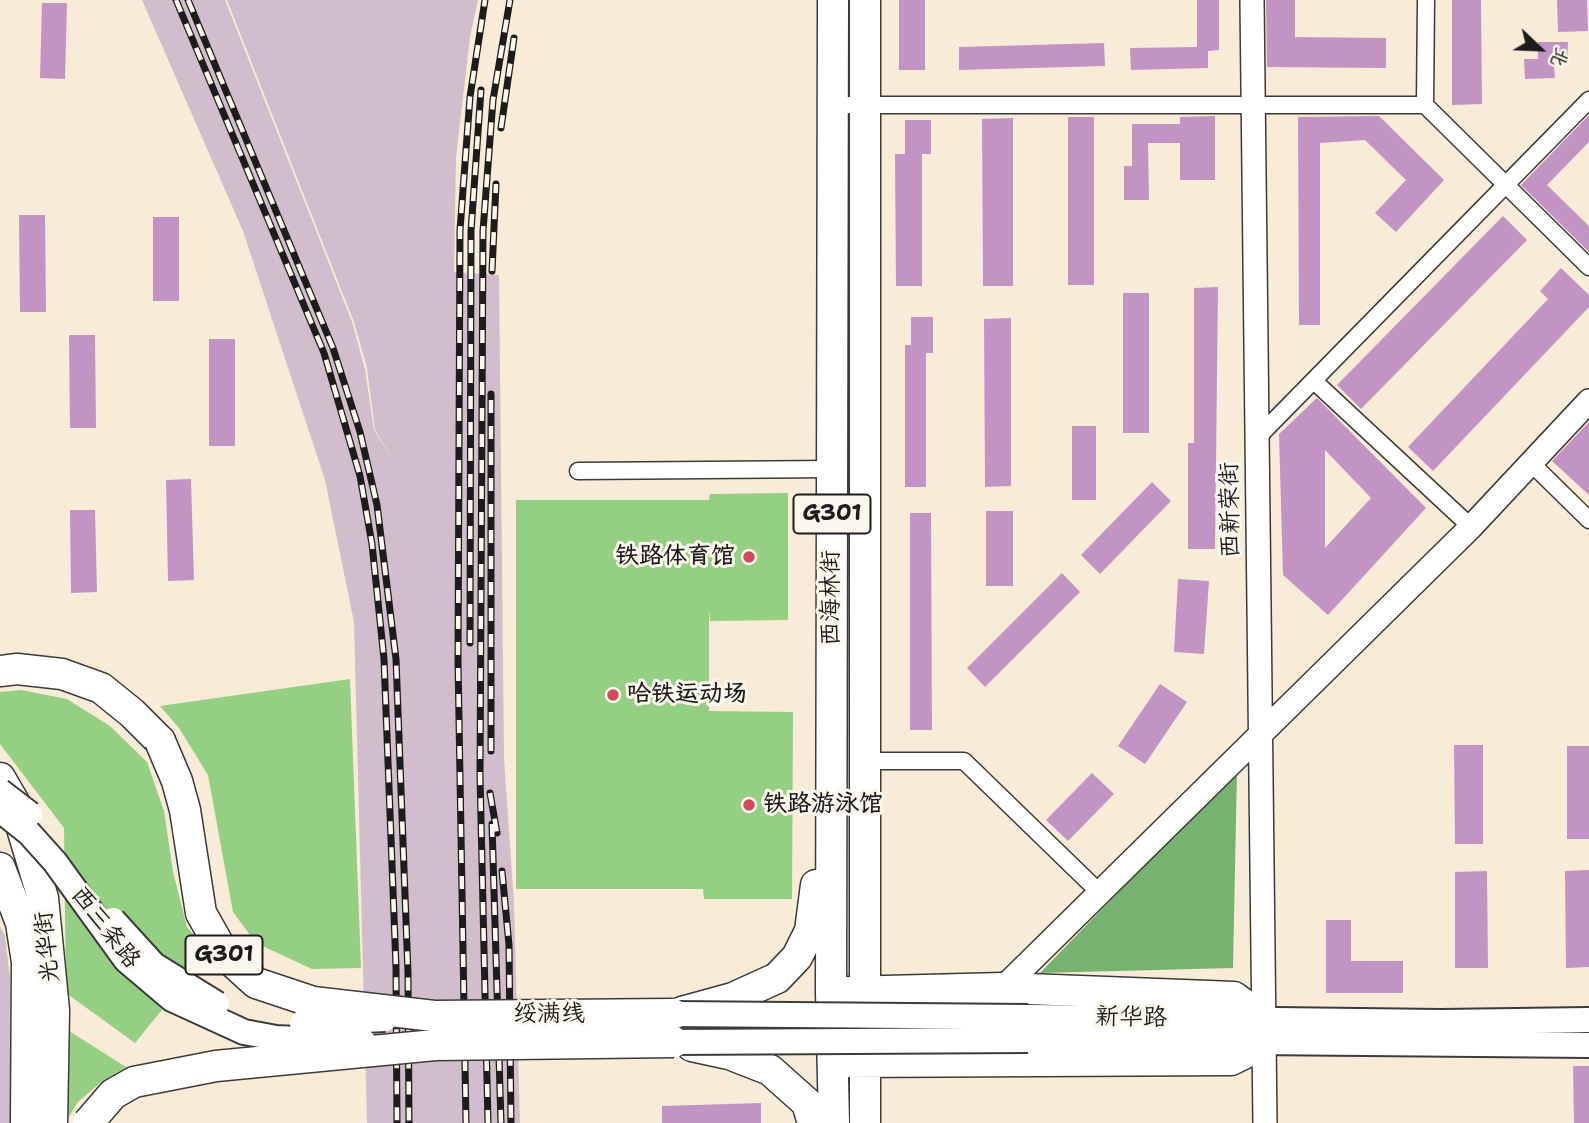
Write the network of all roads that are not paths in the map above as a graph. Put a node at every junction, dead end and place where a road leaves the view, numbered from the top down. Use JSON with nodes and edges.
{"nodes":[{"id":1,"x":833,"y":0,"type":"edge"},
{"id":2,"x":864,"y":0,"type":"edge"},
{"id":3,"x":1252,"y":0,"type":"edge"},
{"id":4,"x":1426,"y":0,"type":"edge"},
{"id":5,"x":1589,"y":100,"type":"edge"},
{"id":6,"x":1253,"y":105,"type":"junction"},
{"id":7,"x":1425,"y":105,"type":"junction"},
{"id":8,"x":834,"y":106,"type":"junction"},
{"id":9,"x":866,"y":106,"type":"junction"},
{"id":10,"x":1506,"y":187,"type":"junction"},
{"id":11,"x":1589,"y":267,"type":"edge"},
{"id":12,"x":1314,"y":381,"type":"junction"},
{"id":13,"x":1589,"y":401,"type":"edge"},
{"id":14,"x":1256,"y":439,"type":"junction"},
{"id":15,"x":1531,"y":463,"type":"junction"},
{"id":16,"x":578,"y":471,"type":"dead end"},
{"id":17,"x":833,"y":473,"type":"junction"},
{"id":18,"x":1589,"y":520,"type":"edge"},
{"id":19,"x":1471,"y":527,"type":"junction"},
{"id":20,"x":0,"y":671,"type":"edge"},
{"id":21,"x":1259,"y":739,"type":"junction"},
{"id":22,"x":865,"y":761,"type":"junction"},
{"id":23,"x":0,"y":778,"type":"edge"},
{"id":24,"x":0,"y":791,"type":"edge"},
{"id":25,"x":0,"y":810,"type":"edge"},
{"id":26,"x":0,"y":868,"type":"edge"},
{"id":27,"x":1101,"y":894,"type":"junction"},
{"id":28,"x":1003,"y":989,"type":"junction"},
{"id":29,"x":831,"y":992,"type":"junction"},
{"id":30,"x":865,"y":992,"type":"junction"},
{"id":31,"x":435,"y":1016,"type":"junction"},
{"id":32,"x":1589,"y":1020,"type":"edge"},
{"id":33,"x":674,"y":1028,"type":"junction"},
{"id":34,"x":1265,"y":1032,"type":"junction"},
{"id":35,"x":435,"y":1045,"type":"junction"},
{"id":36,"x":1589,"y":1045,"type":"edge"},
{"id":37,"x":864,"y":1061,"type":"junction"},
{"id":38,"x":832,"y":1063,"type":"junction"},
{"id":39,"x":26,"y":1123,"type":"edge"},
{"id":40,"x":52,"y":1123,"type":"edge"},
{"id":41,"x":88,"y":1123,"type":"edge"},
{"id":42,"x":814,"y":1123,"type":"edge"},
{"id":43,"x":834,"y":1123,"type":"edge"},
{"id":44,"x":865,"y":1123,"type":"edge"},
{"id":45,"x":1265,"y":1123,"type":"edge"}],
"edges":[{"from":1,"to":8,"type":"highway","name":"西海林街","number":"G301"},
{"from":2,"to":9,"type":"highway","name":"西海林街","number":"G301"},
{"from":3,"to":6,"type":"street","name":"西新荣街"},
{"from":4,"to":7,"type":"street"},
{"from":5,"to":10,"type":"street"},
{"from":6,"to":7,"type":"street"},
{"from":6,"to":9,"type":"street"},
{"from":6,"to":14,"type":"street","name":"西新荣街"},
{"from":7,"to":10,"type":"street"},
{"from":8,"to":9,"type":"street"},
{"from":8,"to":17,"type":"highway","name":"西海林街","number":"G301"},
{"from":9,"to":22,"type":"highway","name":"西海林街","number":"G301"},
{"from":10,"to":11,"type":"street"},
{"from":10,"to":12,"type":"street"},
{"from":12,"to":14,"type":"street"},
{"from":12,"to":19,"type":"street"},
{"from":13,"to":15,"type":"street"},
{"from":14,"to":21,"type":"street","name":"西新荣街"},
{"from":15,"to":18,"type":"street"},
{"from":15,"to":19,"type":"street"},
{"from":16,"to":17,"type":"street"},
{"from":17,"to":29,"type":"highway","name":"西海林街","number":"G301"},
{"from":17,"to":33,"type":"highway","name":"绥满线","number":"G301","bridge":true},
{"from":19,"to":21,"type":"street"},
{"from":20,"to":31,"type":"highway","name":"绥满线","number":"G301","bridge":true},
{"from":21,"to":27,"type":"street"},
{"from":21,"to":34,"type":"street","name":"西新荣街"},
{"from":22,"to":27,"type":"street"},
{"from":22,"to":30,"type":"highway","name":"西海林街","number":"G301"},
{"from":23,"to":40,"type":"highway","name":"光华街"},
{"from":24,"to":31,"type":"main road","name":"西三条路","bridge":true},
{"from":25,"to":35,"type":"main road","name":"西三条路","bridge":true},
{"from":26,"to":39,"type":"highway","name":"光华街"},
{"from":27,"to":28,"type":"street"},
{"from":28,"to":30,"type":"highway"},
{"from":28,"to":34,"type":"highway"},
{"from":29,"to":30,"type":"highway"},
{"from":29,"to":38,"type":"highway","name":"西海林街","number":"G301"},
{"from":30,"to":37,"type":"highway","name":"西海林街","number":"G301"},
{"from":31,"to":33,"type":"highway","name":"绥满线","number":"G301","bridge":true},
{"from":32,"to":34,"type":"main road"},
{"from":33,"to":34,"type":"main road","bridge":true},
{"from":33,"to":35,"type":"highway","name":"绥满线","number":"G301","bridge":true},
{"from":33,"to":42,"type":"highway","name":"绥满线","number":"G301","bridge":true},
{"from":34,"to":36,"type":"main road"},
{"from":34,"to":37,"type":"highway"},
{"from":34,"to":45,"type":"street","name":"西新荣街"},
{"from":35,"to":41,"type":"highway","name":"绥满线","number":"G301","bridge":true},
{"from":37,"to":38,"type":"highway"},
{"from":37,"to":44,"type":"highway","number":"G301"},
{"from":38,"to":43,"type":"highway","number":"G301"}]}
